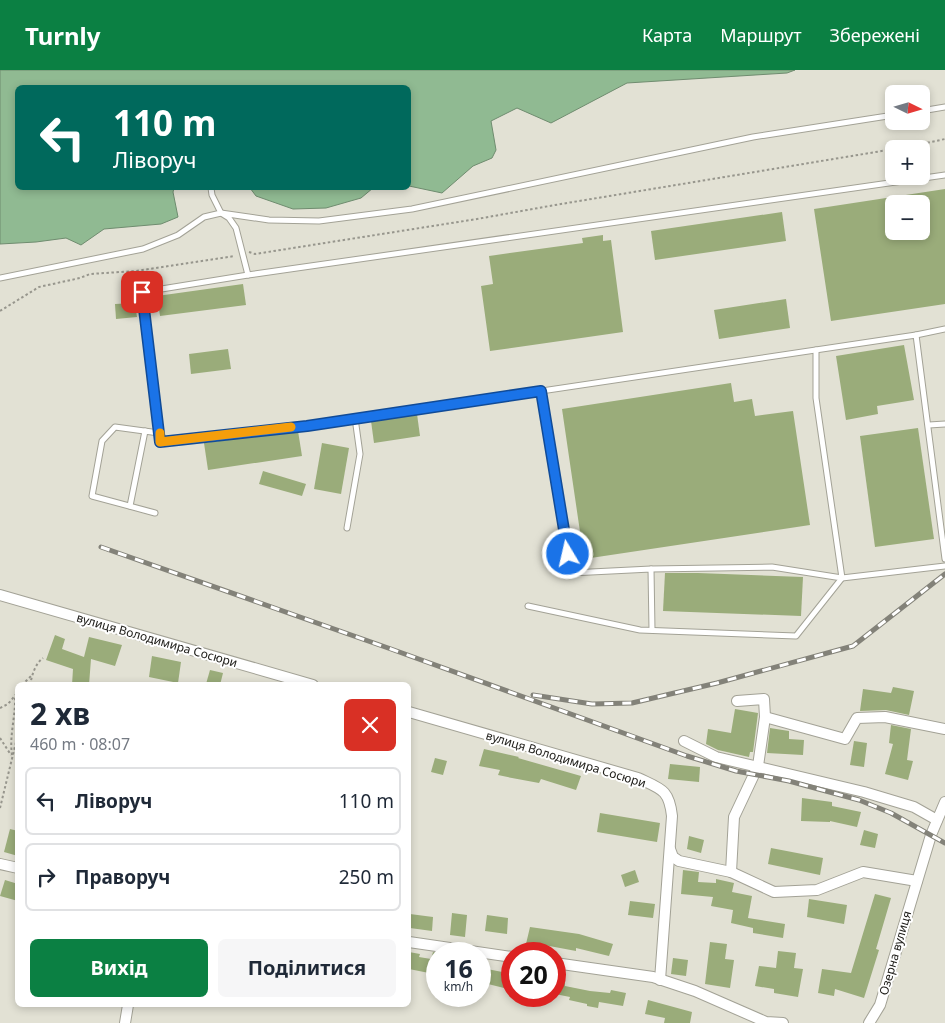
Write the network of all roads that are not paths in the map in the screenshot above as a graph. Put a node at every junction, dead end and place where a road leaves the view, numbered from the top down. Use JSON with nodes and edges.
{"nodes":[{"id":1,"x":945,"y":107,"type":"edge"},
{"id":2,"x":930,"y":110,"type":"edge"},
{"id":3,"x":885,"y":116,"type":"edge"},
{"id":4,"x":945,"y":175,"type":"edge"},
{"id":5,"x":211,"y":190,"type":"edge"},
{"id":6,"x":221,"y":213,"type":"junction"},
{"id":7,"x":248,"y":275,"type":"junction"},
{"id":8,"x":0,"y":278,"type":"edge"},
{"id":9,"x":945,"y":328,"type":"edge"},
{"id":10,"x":916,"y":335,"type":"junction"},
{"id":11,"x":816,"y":350,"type":"junction"},
{"id":12,"x":541,"y":391,"type":"junction"},
{"id":13,"x":355,"y":418,"type":"junction"},
{"id":14,"x":945,"y":424,"type":"edge"},
{"id":15,"x":929,"y":425,"type":"junction"},
{"id":16,"x":145,"y":431,"type":"junction"},
{"id":17,"x":160,"y":433,"type":"junction"},
{"id":18,"x":130,"y":506,"type":"junction"},
{"id":19,"x":155,"y":513,"type":"dead end"},
{"id":20,"x":347,"y":528,"type":"dead end"},
{"id":21,"x":945,"y":559,"type":"edge"},
{"id":22,"x":945,"y":566,"type":"edge"},
{"id":23,"x":651,"y":568,"type":"junction"},
{"id":24,"x":842,"y":578,"type":"junction"},
{"id":25,"x":0,"y":595,"type":"edge"},
{"id":26,"x":528,"y":606,"type":"dead end"},
{"id":27,"x":652,"y":630,"type":"junction"},
{"id":28,"x":303,"y":682,"type":"edge"},
{"id":29,"x":737,"y":701,"type":"dead end"},
{"id":30,"x":411,"y":713,"type":"edge"},
{"id":31,"x":765,"y":717,"type":"junction"},
{"id":32,"x":945,"y":729,"type":"edge"},
{"id":33,"x":684,"y":741,"type":"dead end"},
{"id":34,"x":758,"y":766,"type":"junction"},
{"id":35,"x":945,"y":802,"type":"edge"},
{"id":36,"x":937,"y":820,"type":"junction"},
{"id":37,"x":670,"y":849,"type":"junction"},
{"id":38,"x":0,"y":864,"type":"edge"},
{"id":39,"x":15,"y":867,"type":"edge"},
{"id":40,"x":732,"y":872,"type":"junction"},
{"id":41,"x":917,"y":881,"type":"junction"},
{"id":42,"x":411,"y":942,"type":"edge"},
{"id":43,"x":501,"y":955,"type":"edge"},
{"id":44,"x":566,"y":965,"type":"edge"},
{"id":45,"x":660,"y":980,"type":"junction"},
{"id":46,"x":128,"y":1007,"type":"edge"},
{"id":47,"x":765,"y":1022,"type":"edge"},
{"id":48,"x":125,"y":1023,"type":"edge"},
{"id":49,"x":783,"y":1023,"type":"edge"},
{"id":50,"x":869,"y":1023,"type":"edge"}],
"edges":[{"from":1,"to":2,"type":"lane"},
{"from":3,"to":6,"type":"lane"},
{"from":4,"to":7,"type":"lane"},
{"from":5,"to":6,"type":"lane"},
{"from":6,"to":7,"type":"lane"},
{"from":6,"to":8,"type":"lane"},
{"from":7,"to":17,"type":"lane"},
{"from":9,"to":10,"type":"lane"},
{"from":10,"to":11,"type":"lane"},
{"from":10,"to":15,"type":"lane"},
{"from":11,"to":12,"type":"lane"},
{"from":11,"to":24,"type":"lane"},
{"from":12,"to":13,"type":"lane"},
{"from":12,"to":23,"type":"lane"},
{"from":13,"to":17,"type":"lane"},
{"from":13,"to":20,"type":"lane"},
{"from":14,"to":15,"type":"lane"},
{"from":15,"to":21,"type":"lane"},
{"from":16,"to":17,"type":"lane"},
{"from":16,"to":18,"type":"lane"},
{"from":16,"to":18,"type":"lane"},
{"from":18,"to":19,"type":"lane"},
{"from":22,"to":24,"type":"lane"},
{"from":23,"to":24,"type":"lane"},
{"from":23,"to":27,"type":"lane"},
{"from":24,"to":27,"type":"lane"},
{"from":25,"to":28,"type":"street","name":"вулиця Володимира Сосюри"},
{"from":26,"to":27,"type":"lane"},
{"from":29,"to":31,"type":"street"},
{"from":30,"to":37,"type":"street","name":"вулиця Володимира Сосюри"},
{"from":31,"to":32,"type":"street"},
{"from":31,"to":34,"type":"street"},
{"from":33,"to":34,"type":"street"},
{"from":34,"to":36,"type":"street"},
{"from":34,"to":40,"type":"street"},
{"from":35,"to":36,"type":"street","name":"Озерна вулиця"},
{"from":36,"to":41,"type":"street","name":"Озерна вулиця"},
{"from":37,"to":40,"type":"street"},
{"from":37,"to":45,"type":"street","name":"вулиця Володимира Сосюри"},
{"from":38,"to":39,"type":"street"},
{"from":40,"to":41,"type":"street"},
{"from":41,"to":50,"type":"street","name":"Озерна вулиця"},
{"from":42,"to":43,"type":"street"},
{"from":44,"to":45,"type":"street"},
{"from":45,"to":47,"type":"street"},
{"from":46,"to":48,"type":"street"},
{"from":47,"to":49,"type":"street"}]}
